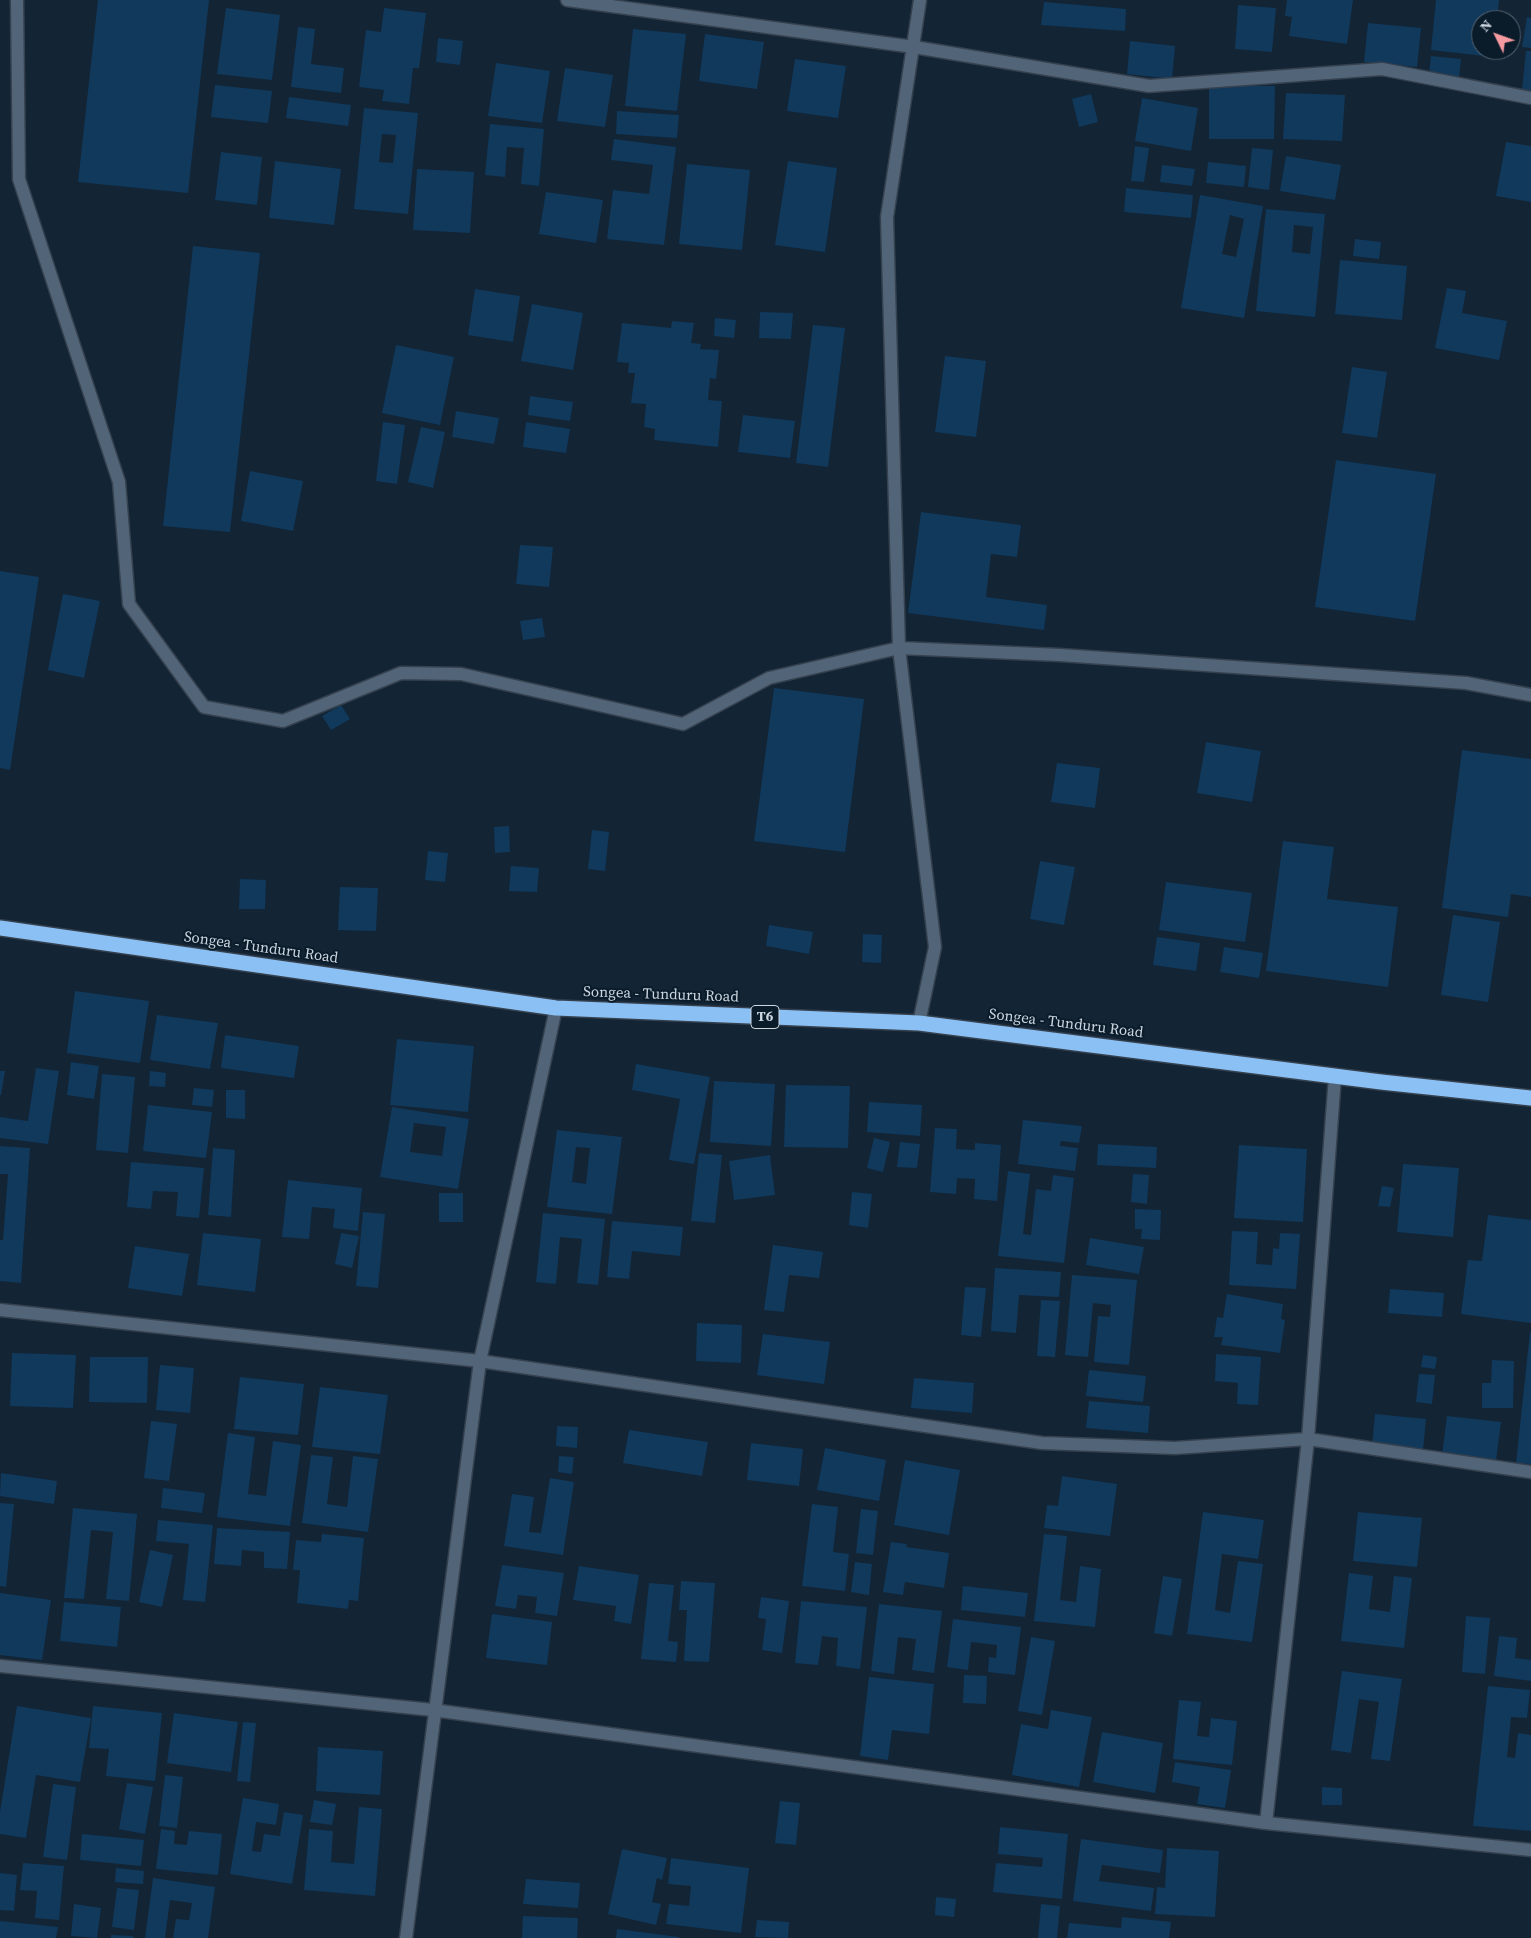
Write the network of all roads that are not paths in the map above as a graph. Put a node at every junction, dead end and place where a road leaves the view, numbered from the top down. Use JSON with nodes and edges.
{"nodes":[{"id":1,"x":17,"y":0,"type":"edge"},
{"id":2,"x":567,"y":0,"type":"edge"},
{"id":3,"x":920,"y":0,"type":"edge"},
{"id":4,"x":914,"y":47,"type":"junction"},
{"id":5,"x":1531,"y":98,"type":"edge"},
{"id":6,"x":899,"y":648,"type":"junction"},
{"id":7,"x":1531,"y":694,"type":"edge"},
{"id":8,"x":0,"y":928,"type":"edge"},
{"id":9,"x":556,"y":1008,"type":"junction"},
{"id":10,"x":919,"y":1023,"type":"junction"},
{"id":11,"x":1335,"y":1076,"type":"junction"},
{"id":12,"x":1531,"y":1098,"type":"edge"},
{"id":13,"x":0,"y":1310,"type":"edge"},
{"id":14,"x":480,"y":1361,"type":"junction"},
{"id":15,"x":1308,"y":1439,"type":"junction"},
{"id":16,"x":1531,"y":1472,"type":"edge"},
{"id":17,"x":0,"y":1666,"type":"edge"},
{"id":18,"x":434,"y":1710,"type":"junction"},
{"id":19,"x":1266,"y":1823,"type":"junction"},
{"id":20,"x":1531,"y":1850,"type":"edge"},
{"id":21,"x":406,"y":1938,"type":"edge"}],
"edges":[{"from":1,"to":6,"type":"street"},
{"from":2,"to":4,"type":"street"},
{"from":3,"to":4,"type":"street"},
{"from":4,"to":5,"type":"street"},
{"from":4,"to":6,"type":"street"},
{"from":6,"to":7,"type":"street"},
{"from":6,"to":10,"type":"street"},
{"from":8,"to":9,"type":"highway","name":"Songea - Tunduru Road","number":"T6"},
{"from":9,"to":10,"type":"highway","name":"Songea - Tunduru Road","number":"T6"},
{"from":9,"to":14,"type":"street"},
{"from":10,"to":11,"type":"highway","name":"Songea - Tunduru Road","number":"T6"},
{"from":11,"to":12,"type":"highway","name":"Songea - Tunduru Road","number":"T6"},
{"from":11,"to":15,"type":"street"},
{"from":13,"to":14,"type":"street"},
{"from":14,"to":15,"type":"street"},
{"from":14,"to":18,"type":"street"},
{"from":15,"to":16,"type":"street"},
{"from":15,"to":19,"type":"street"},
{"from":17,"to":18,"type":"street"},
{"from":18,"to":19,"type":"street"},
{"from":18,"to":21,"type":"street"},
{"from":19,"to":20,"type":"street"}]}
